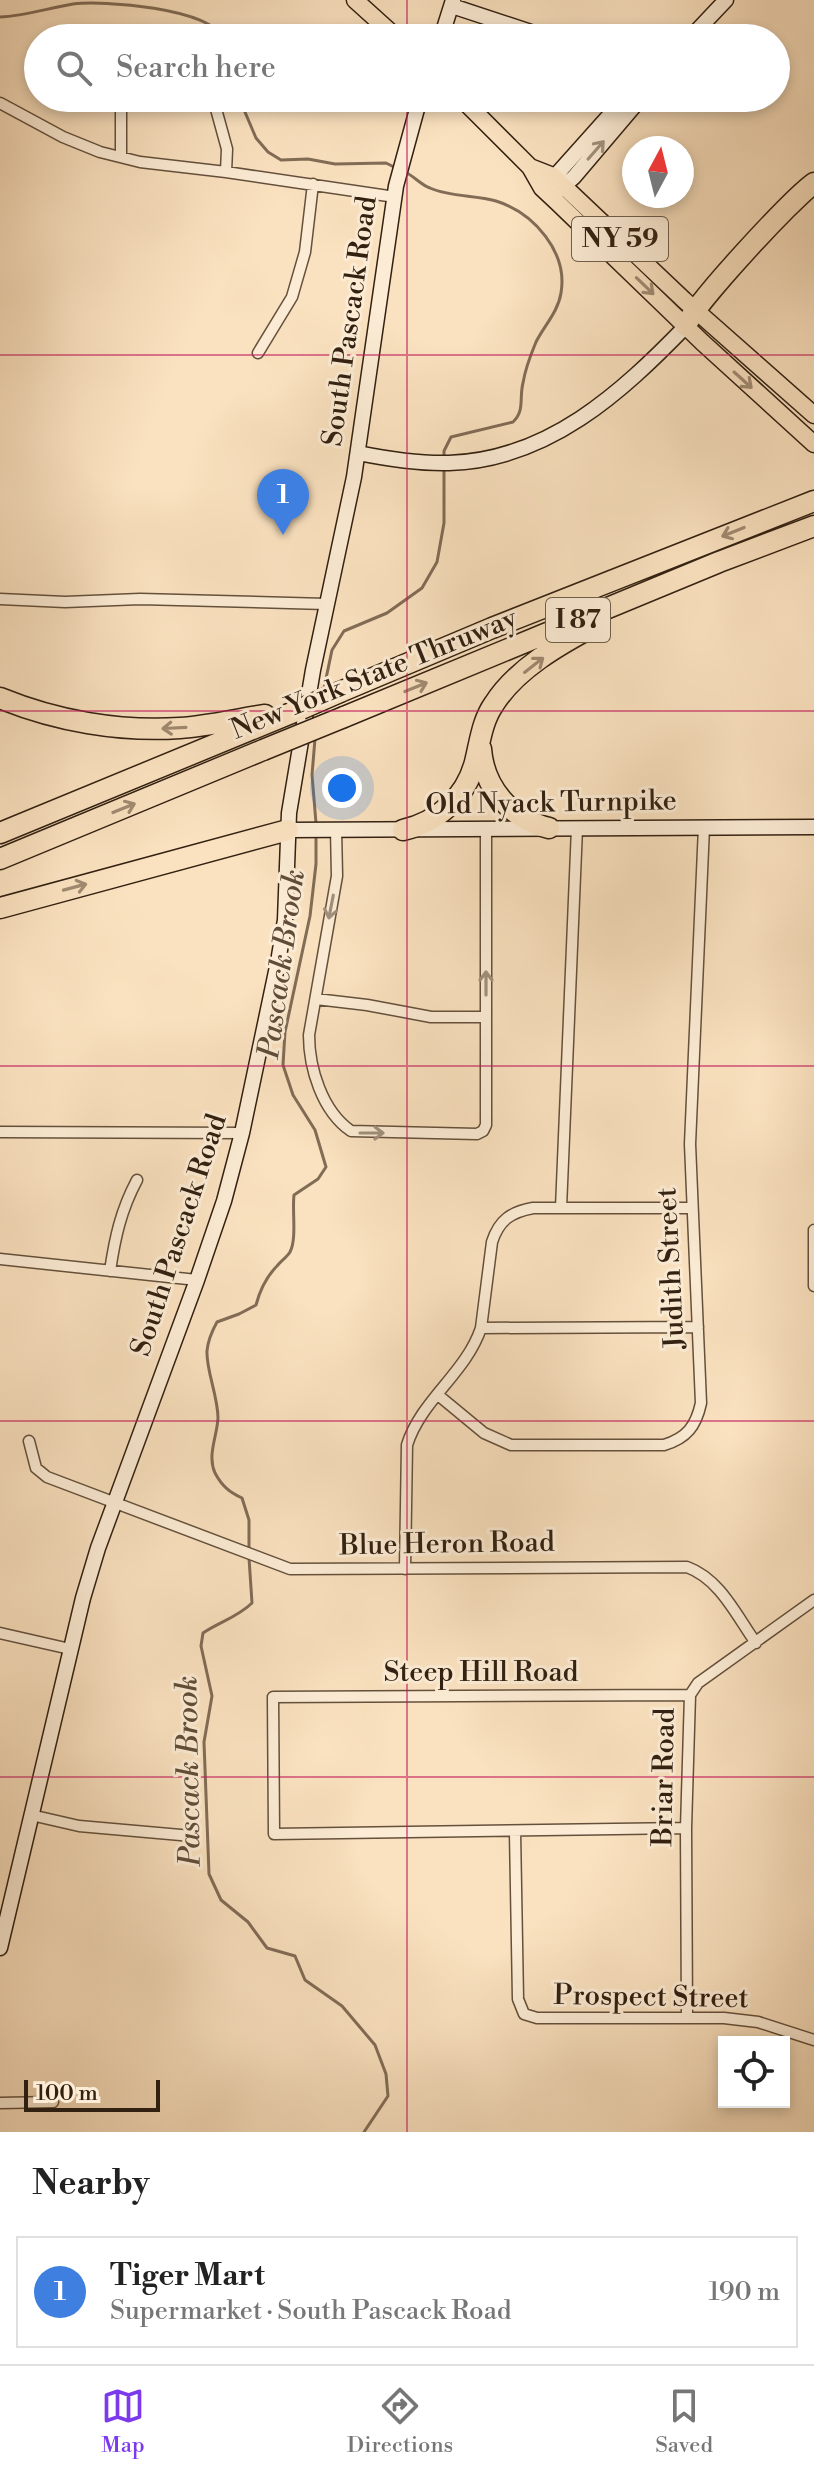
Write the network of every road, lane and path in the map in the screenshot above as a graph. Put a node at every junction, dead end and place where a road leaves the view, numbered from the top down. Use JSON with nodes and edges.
{"nodes":[{"id":1,"x":355,"y":0,"type":"edge"},
{"id":2,"x":726,"y":0,"type":"edge"},
{"id":3,"x":453,"y":3,"type":"edge"},
{"id":4,"x":382,"y":24,"type":"edge"},
{"id":5,"x":446,"y":24,"type":"edge"},
{"id":6,"x":511,"y":24,"type":"edge"},
{"id":7,"x":703,"y":24,"type":"edge"},
{"id":8,"x":0,"y":103,"type":"edge"},
{"id":9,"x":121,"y":112,"type":"edge"},
{"id":10,"x":217,"y":112,"type":"edge"},
{"id":11,"x":416,"y":112,"type":"edge"},
{"id":12,"x":475,"y":112,"type":"edge"},
{"id":13,"x":614,"y":112,"type":"edge"},
{"id":14,"x":628,"y":112,"type":"edge"},
{"id":15,"x":121,"y":157,"type":"junction"},
{"id":16,"x":530,"y":167,"type":"junction"},
{"id":17,"x":226,"y":172,"type":"junction"},
{"id":18,"x":558,"y":182,"type":"junction"},
{"id":19,"x":814,"y":183,"type":"edge"},
{"id":20,"x":313,"y":184,"type":"junction"},
{"id":21,"x":548,"y":194,"type":"junction"},
{"id":22,"x":395,"y":197,"type":"junction"},
{"id":23,"x":814,"y":201,"type":"edge"},
{"id":24,"x":696,"y":318,"type":"junction"},
{"id":25,"x":258,"y":353,"type":"dead end"},
{"id":26,"x":814,"y":415,"type":"edge"},
{"id":27,"x":814,"y":444,"type":"edge"},
{"id":28,"x":358,"y":453,"type":"junction"},
{"id":29,"x":811,"y":502,"type":"edge"},
{"id":30,"x":814,"y":526,"type":"edge"},
{"id":31,"x":750,"y":550,"type":"junction"},
{"id":32,"x":0,"y":599,"type":"edge"},
{"id":33,"x":326,"y":604,"type":"junction"},
{"id":34,"x":0,"y":698,"type":"edge"},
{"id":35,"x":253,"y":722,"type":"junction"},
{"id":36,"x":484,"y":724,"type":"junction"},
{"id":37,"x":704,"y":827,"type":"junction"},
{"id":38,"x":814,"y":827,"type":"edge"},
{"id":39,"x":549,"y":828,"type":"junction"},
{"id":40,"x":577,"y":828,"type":"junction"},
{"id":41,"x":298,"y":829,"type":"junction"},
{"id":42,"x":331,"y":829,"type":"junction"},
{"id":43,"x":486,"y":829,"type":"junction"},
{"id":44,"x":403,"y":830,"type":"junction"},
{"id":45,"x":0,"y":833,"type":"edge"},
{"id":46,"x":0,"y":859,"type":"edge"},
{"id":47,"x":0,"y":908,"type":"edge"},
{"id":48,"x":316,"y":999,"type":"junction"},
{"id":49,"x":486,"y":1017,"type":"junction"},
{"id":50,"x":0,"y":1132,"type":"edge"},
{"id":51,"x":242,"y":1133,"type":"junction"},
{"id":52,"x":137,"y":1180,"type":"dead end"},
{"id":53,"x":561,"y":1208,"type":"junction"},
{"id":54,"x":692,"y":1208,"type":"junction"},
{"id":55,"x":814,"y":1230,"type":"edge"},
{"id":56,"x":0,"y":1259,"type":"edge"},
{"id":57,"x":110,"y":1271,"type":"junction"},
{"id":58,"x":197,"y":1280,"type":"junction"},
{"id":59,"x":814,"y":1286,"type":"edge"},
{"id":60,"x":698,"y":1327,"type":"junction"},
{"id":61,"x":481,"y":1328,"type":"junction"},
{"id":62,"x":438,"y":1395,"type":"junction"},
{"id":63,"x":29,"y":1441,"type":"dead end"},
{"id":64,"x":114,"y":1504,"type":"junction"},
{"id":65,"x":405,"y":1569,"type":"junction"},
{"id":66,"x":814,"y":1600,"type":"edge"},
{"id":67,"x":0,"y":1633,"type":"edge"},
{"id":68,"x":756,"y":1643,"type":"junction"},
{"id":69,"x":70,"y":1649,"type":"junction"},
{"id":70,"x":690,"y":1695,"type":"junction"},
{"id":71,"x":31,"y":1815,"type":"junction"},
{"id":72,"x":686,"y":1828,"type":"junction"},
{"id":73,"x":515,"y":1832,"type":"junction"},
{"id":74,"x":192,"y":1836,"type":"dead end"},
{"id":75,"x":0,"y":1948,"type":"edge"},
{"id":76,"x":687,"y":2018,"type":"junction"},
{"id":77,"x":814,"y":2040,"type":"edge"},
{"id":78,"x":53,"y":2102,"type":"dead end"},
{"id":79,"x":0,"y":2103,"type":"edge"}],
"edges":[{"from":1,"to":4,"type":"main road"},
{"from":2,"to":7,"type":"street"},
{"from":3,"to":5,"type":"street"},
{"from":3,"to":6,"type":"street"},
{"from":8,"to":15,"type":"street"},
{"from":9,"to":15,"type":"street"},
{"from":10,"to":17,"type":"street"},
{"from":11,"to":22,"type":"street","name":"South Pascack Road"},
{"from":12,"to":16,"type":"main road","number":"NY 59"},
{"from":13,"to":18,"type":"street"},
{"from":18,"to":14,"type":"street","one_way":true},
{"from":15,"to":17,"type":"street"},
{"from":16,"to":18,"type":"main road","number":"NY 59"},
{"from":16,"to":21,"type":"main road","number":"NY 59"},
{"from":17,"to":20,"type":"street"},
{"from":18,"to":21,"type":"street"},
{"from":18,"to":24,"type":"main road","number":"NY 59"},
{"from":19,"to":24,"type":"highway"},
{"from":20,"to":22,"type":"street"},
{"from":20,"to":25,"type":"street"},
{"from":21,"to":24,"type":"main road","number":"NY 59","one_way":true},
{"from":22,"to":28,"type":"street","name":"South Pascack Road"},
{"from":23,"to":24,"type":"highway"},
{"from":24,"to":26,"type":"main road","number":"NY 59"},
{"from":24,"to":27,"type":"main road","number":"NY 59","one_way":true},
{"from":24,"to":28,"type":"street"},
{"from":28,"to":33,"type":"street","name":"South Pascack Road"},
{"from":29,"to":35,"type":"highway","name":"New York State Thruway","number":"I 87","one_way":true,"bridge":true},
{"from":30,"to":31,"type":"highway","name":"New York State Thruway","number":"I 87"},
{"from":36,"to":31,"type":"highway","one_way":true},
{"from":46,"to":31,"type":"highway","name":"New York State Thruway","number":"I 87","one_way":true,"bridge":true},
{"from":32,"to":33,"type":"street"},
{"from":33,"to":41,"type":"street","name":"South Pascack Road"},
{"from":35,"to":34,"type":"highway","one_way":true},
{"from":35,"to":45,"type":"highway","name":"New York State Thruway","number":"I 87"},
{"from":36,"to":39,"type":"highway"},
{"from":36,"to":44,"type":"highway"},
{"from":37,"to":38,"type":"street","name":"Old Nyack Turnpike"},
{"from":37,"to":40,"type":"street","name":"Old Nyack Turnpike"},
{"from":37,"to":54,"type":"street","name":"Judith Street"},
{"from":39,"to":40,"type":"street","name":"Old Nyack Turnpike"},
{"from":39,"to":43,"type":"street","name":"Old Nyack Turnpike"},
{"from":40,"to":53,"type":"street"},
{"from":41,"to":42,"type":"street","name":"Old Nyack Turnpike"},
{"from":47,"to":41,"type":"highway","one_way":true},
{"from":41,"to":51,"type":"street","name":"South Pascack Road"},
{"from":42,"to":44,"type":"street","name":"Old Nyack Turnpike"},
{"from":42,"to":48,"type":"street","one_way":true},
{"from":43,"to":44,"type":"street","name":"Old Nyack Turnpike"},
{"from":49,"to":43,"type":"street","one_way":true},
{"from":48,"to":49,"type":"street"},
{"from":48,"to":49,"type":"street","one_way":true},
{"from":50,"to":51,"type":"street"},
{"from":51,"to":58,"type":"street","name":"South Pascack Road"},
{"from":52,"to":57,"type":"street"},
{"from":53,"to":54,"type":"street"},
{"from":53,"to":61,"type":"street"},
{"from":54,"to":60,"type":"street","name":"Judith Street"},
{"from":55,"to":59,"type":"street"},
{"from":56,"to":57,"type":"street"},
{"from":57,"to":58,"type":"street"},
{"from":58,"to":64,"type":"street","name":"South Pascack Road"},
{"from":60,"to":61,"type":"street"},
{"from":60,"to":62,"type":"street","name":"Judith Street"},
{"from":61,"to":62,"type":"street"},
{"from":62,"to":65,"type":"street"},
{"from":63,"to":64,"type":"street","name":"Blue Heron Road"},
{"from":64,"to":65,"type":"street","name":"Blue Heron Road"},
{"from":64,"to":69,"type":"street","name":"South Pascack Road"},
{"from":65,"to":68,"type":"street","name":"Blue Heron Road"},
{"from":66,"to":68,"type":"street","name":"Briar Road"},
{"from":67,"to":69,"type":"street"},
{"from":68,"to":70,"type":"street","name":"Briar Road"},
{"from":69,"to":71,"type":"street","name":"South Pascack Road"},
{"from":70,"to":72,"type":"street","name":"Briar Road"},
{"from":70,"to":73,"type":"street","name":"Steep Hill Road"},
{"from":71,"to":74,"type":"street"},
{"from":71,"to":75,"type":"street","name":"South Pascack Road"},
{"from":72,"to":73,"type":"street"},
{"from":72,"to":76,"type":"street","name":"Briar Road"},
{"from":73,"to":76,"type":"street","name":"Prospect Street"},
{"from":76,"to":77,"type":"street","name":"Prospect Street"},
{"from":78,"to":79,"type":"street"}]}
